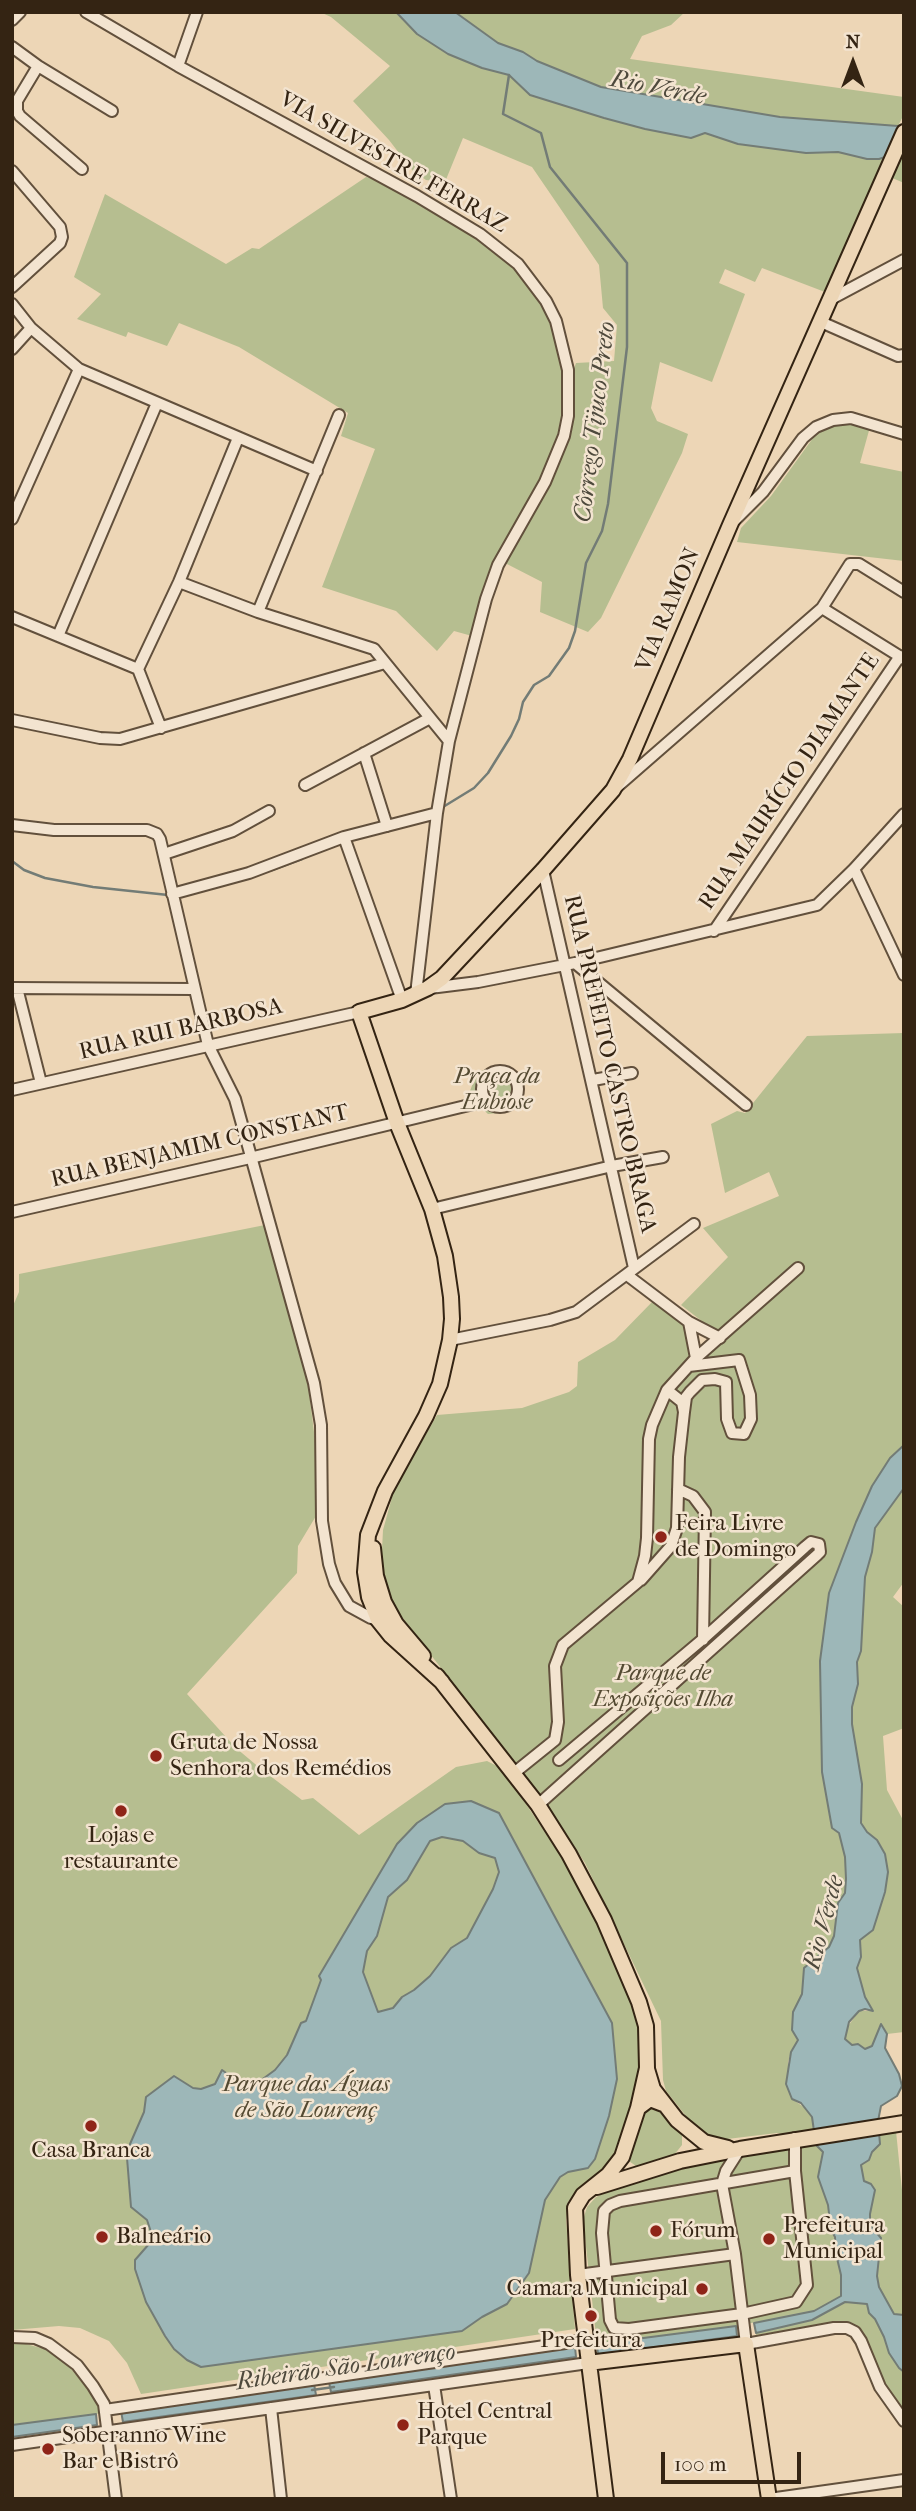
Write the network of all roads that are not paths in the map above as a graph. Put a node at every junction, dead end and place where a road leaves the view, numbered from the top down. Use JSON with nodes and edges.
{"nodes":[{"id":1,"x":20,"y":12,"type":"edge"},
{"id":2,"x":86,"y":12,"type":"edge"},
{"id":3,"x":197,"y":12,"type":"edge"},
{"id":4,"x":12,"y":20,"type":"edge"},
{"id":5,"x":12,"y":47,"type":"edge"},
{"id":6,"x":38,"y":66,"type":"junction"},
{"id":7,"x":178,"y":66,"type":"junction"},
{"id":8,"x":112,"y":111,"type":"dead end"},
{"id":9,"x":904,"y":132,"type":"edge"},
{"id":10,"x":82,"y":169,"type":"dead end"},
{"id":11,"x":12,"y":171,"type":"edge"},
{"id":12,"x":21,"y":183,"type":"junction"},
{"id":13,"x":12,"y":191,"type":"edge"},
{"id":14,"x":904,"y":260,"type":"edge"},
{"id":15,"x":12,"y":288,"type":"edge"},
{"id":16,"x":831,"y":299,"type":"junction"},
{"id":17,"x":12,"y":304,"type":"edge"},
{"id":18,"x":821,"y":322,"type":"junction"},
{"id":19,"x":31,"y":328,"type":"junction"},
{"id":20,"x":12,"y":349,"type":"edge"},
{"id":21,"x":902,"y":357,"type":"edge"},
{"id":22,"x":79,"y":369,"type":"junction"},
{"id":23,"x":157,"y":403,"type":"junction"},
{"id":24,"x":339,"y":415,"type":"dead end"},
{"id":25,"x":904,"y":434,"type":"edge"},
{"id":26,"x":239,"y":438,"type":"junction"},
{"id":27,"x":317,"y":471,"type":"junction"},
{"id":28,"x":12,"y":519,"type":"edge"},
{"id":29,"x":730,"y":525,"type":"junction"},
{"id":30,"x":178,"y":582,"type":"junction"},
{"id":31,"x":904,"y":592,"type":"edge"},
{"id":32,"x":822,"y":608,"type":"junction"},
{"id":33,"x":258,"y":611,"type":"junction"},
{"id":34,"x":12,"y":617,"type":"edge"},
{"id":35,"x":58,"y":636,"type":"junction"},
{"id":36,"x":902,"y":658,"type":"edge"},
{"id":37,"x":385,"y":663,"type":"junction"},
{"id":38,"x":138,"y":669,"type":"junction"},
{"id":39,"x":430,"y":718,"type":"junction"},
{"id":40,"x":12,"y":720,"type":"edge"},
{"id":41,"x":161,"y":728,"type":"junction"},
{"id":42,"x":449,"y":741,"type":"junction"},
{"id":43,"x":364,"y":753,"type":"junction"},
{"id":44,"x":305,"y":785,"type":"dead end"},
{"id":45,"x":613,"y":790,"type":"junction"},
{"id":46,"x":269,"y":811,"type":"dead end"},
{"id":47,"x":437,"y":813,"type":"junction"},
{"id":48,"x":904,"y":814,"type":"edge"},
{"id":49,"x":12,"y":825,"type":"edge"},
{"id":50,"x":387,"y":826,"type":"junction"},
{"id":51,"x":344,"y":837,"type":"junction"},
{"id":52,"x":164,"y":854,"type":"junction"},
{"id":53,"x":854,"y":869,"type":"junction"},
{"id":54,"x":543,"y":870,"type":"junction"},
{"id":55,"x":172,"y":894,"type":"junction"},
{"id":56,"x":715,"y":931,"type":"junction"},
{"id":57,"x":570,"y":964,"type":"junction"},
{"id":58,"x":904,"y":975,"type":"edge"},
{"id":59,"x":15,"y":988,"type":"edge"},
{"id":60,"x":194,"y":989,"type":"junction"},
{"id":61,"x":415,"y":994,"type":"junction"},
{"id":62,"x":359,"y":1012,"type":"junction"},
{"id":63,"x":18,"y":1019,"type":"edge"},
{"id":64,"x":208,"y":1045,"type":"junction"},
{"id":65,"x":632,"y":1073,"type":"dead end"},
{"id":66,"x":593,"y":1080,"type":"junction"},
{"id":67,"x":41,"y":1083,"type":"junction"},
{"id":68,"x":12,"y":1090,"type":"edge"},
{"id":69,"x":486,"y":1101,"type":"dead end"},
{"id":70,"x":746,"y":1104,"type":"dead end"},
{"id":71,"x":397,"y":1123,"type":"junction"},
{"id":72,"x":663,"y":1157,"type":"dead end"},
{"id":73,"x":250,"y":1158,"type":"junction"},
{"id":74,"x":612,"y":1166,"type":"junction"},
{"id":75,"x":432,"y":1209,"type":"junction"},
{"id":76,"x":12,"y":1212,"type":"edge"},
{"id":77,"x":694,"y":1224,"type":"dead end"},
{"id":78,"x":798,"y":1268,"type":"dead end"},
{"id":79,"x":630,"y":1271,"type":"junction"},
{"id":80,"x":689,"y":1322,"type":"junction"},
{"id":81,"x":720,"y":1338,"type":"junction"},
{"id":82,"x":450,"y":1340,"type":"junction"},
{"id":83,"x":692,"y":1362,"type":"junction"},
{"id":84,"x":667,"y":1390,"type":"junction"},
{"id":85,"x":684,"y":1412,"type":"junction"},
{"id":86,"x":678,"y":1489,"type":"junction"},
{"id":87,"x":379,"y":1508,"type":"junction"},
{"id":88,"x":638,"y":1582,"type":"junction"},
{"id":89,"x":378,"y":1620,"type":"junction"},
{"id":90,"x":396,"y":1624,"type":"junction"},
{"id":91,"x":703,"y":1639,"type":"junction"},
{"id":92,"x":705,"y":1654,"type":"junction"},
{"id":93,"x":442,"y":1682,"type":"junction"},
{"id":94,"x":559,"y":1760,"type":"dead end"},
{"id":95,"x":514,"y":1773,"type":"junction"},
{"id":96,"x":538,"y":1805,"type":"junction"},
{"id":97,"x":647,"y":2068,"type":"junction"},
{"id":98,"x":663,"y":2104,"type":"junction"},
{"id":99,"x":638,"y":2108,"type":"junction"},
{"id":100,"x":904,"y":2123,"type":"edge"},
{"id":101,"x":689,"y":2131,"type":"junction"},
{"id":102,"x":798,"y":2138,"type":"junction"},
{"id":103,"x":740,"y":2148,"type":"junction"},
{"id":104,"x":622,"y":2158,"type":"junction"},
{"id":105,"x":680,"y":2161,"type":"junction"},
{"id":106,"x":795,"y":2171,"type":"junction"},
{"id":107,"x":639,"y":2173,"type":"junction"},
{"id":108,"x":722,"y":2185,"type":"junction"},
{"id":109,"x":592,"y":2189,"type":"junction"},
{"id":110,"x":735,"y":2254,"type":"junction"},
{"id":111,"x":605,"y":2273,"type":"junction"},
{"id":112,"x":578,"y":2275,"type":"junction"},
{"id":113,"x":742,"y":2314,"type":"junction"},
{"id":114,"x":14,"y":2337,"type":"edge"},
{"id":115,"x":586,"y":2340,"type":"junction"},
{"id":116,"x":746,"y":2344,"type":"junction"},
{"id":117,"x":588,"y":2363,"type":"junction"},
{"id":118,"x":322,"y":2379,"type":"junction"},
{"id":119,"x":433,"y":2385,"type":"junction"},
{"id":120,"x":326,"y":2401,"type":"junction"},
{"id":121,"x":271,"y":2408,"type":"junction"},
{"id":122,"x":105,"y":2410,"type":"junction"},
{"id":123,"x":904,"y":2421,"type":"edge"},
{"id":124,"x":108,"y":2432,"type":"junction"},
{"id":125,"x":12,"y":2445,"type":"edge"},
{"id":126,"x":904,"y":2480,"type":"edge"},
{"id":127,"x":116,"y":2499,"type":"edge"},
{"id":128,"x":281,"y":2499,"type":"edge"},
{"id":129,"x":451,"y":2499,"type":"edge"},
{"id":130,"x":606,"y":2499,"type":"edge"},
{"id":131,"x":769,"y":2499,"type":"edge"}],
"edges":[{"from":1,"to":4,"type":"street"},
{"from":2,"to":7,"type":"street","name":"VIA SILVESTRE FERRAZ"},
{"from":3,"to":7,"type":"street"},
{"from":5,"to":6,"type":"street"},
{"from":6,"to":8,"type":"street"},
{"from":6,"to":10,"type":"street"},
{"from":7,"to":42,"type":"street","name":"VIA SILVESTRE FERRAZ"},
{"from":9,"to":16,"type":"main road","name":"VIA RAMON"},
{"from":11,"to":12,"type":"street"},
{"from":12,"to":13,"type":"street"},
{"from":12,"to":15,"type":"street"},
{"from":14,"to":16,"type":"street"},
{"from":16,"to":18,"type":"main road","name":"VIA RAMON"},
{"from":17,"to":19,"type":"street"},
{"from":18,"to":21,"type":"street"},
{"from":18,"to":29,"type":"main road","name":"VIA RAMON"},
{"from":19,"to":20,"type":"street"},
{"from":19,"to":22,"type":"street"},
{"from":22,"to":23,"type":"street"},
{"from":22,"to":28,"type":"street"},
{"from":23,"to":26,"type":"street"},
{"from":23,"to":35,"type":"street"},
{"from":24,"to":27,"type":"street"},
{"from":25,"to":29,"type":"street"},
{"from":26,"to":27,"type":"street"},
{"from":26,"to":30,"type":"street"},
{"from":27,"to":33,"type":"street"},
{"from":29,"to":45,"type":"main road","name":"VIA RAMON"},
{"from":30,"to":33,"type":"street"},
{"from":30,"to":38,"type":"street"},
{"from":31,"to":32,"type":"street"},
{"from":32,"to":36,"type":"street"},
{"from":32,"to":45,"type":"street"},
{"from":33,"to":37,"type":"street"},
{"from":34,"to":35,"type":"street"},
{"from":35,"to":38,"type":"street"},
{"from":36,"to":56,"type":"street","name":"RUA MAURÍCIO DIAMANTE"},
{"from":37,"to":39,"type":"street"},
{"from":37,"to":41,"type":"street"},
{"from":38,"to":41,"type":"street"},
{"from":39,"to":42,"type":"street"},
{"from":39,"to":43,"type":"street"},
{"from":40,"to":41,"type":"street"},
{"from":42,"to":47,"type":"street","name":"VIA SILVESTRE FERRAZ"},
{"from":43,"to":44,"type":"street"},
{"from":43,"to":50,"type":"street"},
{"from":45,"to":54,"type":"main road","name":"VIA RAMON"},
{"from":46,"to":52,"type":"street"},
{"from":47,"to":50,"type":"street"},
{"from":47,"to":61,"type":"street","name":"VIA SILVESTRE FERRAZ"},
{"from":48,"to":53,"type":"street"},
{"from":49,"to":52,"type":"street"},
{"from":50,"to":51,"type":"street"},
{"from":51,"to":55,"type":"street"},
{"from":51,"to":61,"type":"street"},
{"from":52,"to":55,"type":"street"},
{"from":53,"to":56,"type":"street"},
{"from":53,"to":58,"type":"street"},
{"from":54,"to":57,"type":"street","name":"RUA PREFEITO CASTRO BRAGA"},
{"from":54,"to":61,"type":"main road","name":"VIA RAMON"},
{"from":55,"to":60,"type":"street"},
{"from":56,"to":57,"type":"street"},
{"from":57,"to":61,"type":"street"},
{"from":57,"to":66,"type":"street","name":"RUA PREFEITO CASTRO BRAGA"},
{"from":57,"to":70,"type":"street"},
{"from":59,"to":60,"type":"street"},
{"from":59,"to":63,"type":"street"},
{"from":60,"to":64,"type":"street"},
{"from":61,"to":62,"type":"main road","name":"VIA RAMON"},
{"from":62,"to":64,"type":"street","name":"RUA RUI BARBOSA"},
{"from":62,"to":71,"type":"main road"},
{"from":63,"to":67,"type":"street"},
{"from":64,"to":67,"type":"street","name":"RUA RUI BARBOSA"},
{"from":64,"to":73,"type":"street"},
{"from":65,"to":66,"type":"street"},
{"from":66,"to":74,"type":"street","name":"RUA PREFEITO CASTRO BRAGA"},
{"from":67,"to":68,"type":"street","name":"RUA RUI BARBOSA"},
{"from":69,"to":71,"type":"street","name":"RUA BENJAMIM CONSTANT"},
{"from":71,"to":73,"type":"street","name":"RUA BENJAMIM CONSTANT"},
{"from":71,"to":75,"type":"main road"},
{"from":72,"to":74,"type":"street"},
{"from":73,"to":76,"type":"street","name":"RUA BENJAMIM CONSTANT"},
{"from":73,"to":89,"type":"street"},
{"from":74,"to":75,"type":"street"},
{"from":74,"to":79,"type":"street","name":"RUA PREFEITO CASTRO BRAGA"},
{"from":75,"to":82,"type":"main road"},
{"from":77,"to":79,"type":"street"},
{"from":78,"to":81,"type":"street"},
{"from":79,"to":80,"type":"street"},
{"from":79,"to":82,"type":"street"},
{"from":80,"to":81,"type":"street"},
{"from":80,"to":83,"type":"street"},
{"from":81,"to":83,"type":"street"},
{"from":82,"to":87,"type":"main road"},
{"from":83,"to":84,"type":"street"},
{"from":83,"to":85,"type":"street"},
{"from":84,"to":85,"type":"street"},
{"from":84,"to":88,"type":"street"},
{"from":85,"to":86,"type":"street"},
{"from":86,"to":88,"type":"street"},
{"from":86,"to":91,"type":"street"},
{"from":87,"to":89,"type":"main road"},
{"from":87,"to":90,"type":"main road"},
{"from":88,"to":95,"type":"street"},
{"from":89,"to":90,"type":"street"},
{"from":89,"to":93,"type":"main road"},
{"from":90,"to":93,"type":"main road"},
{"from":91,"to":92,"type":"street"},
{"from":91,"to":92,"type":"street"},
{"from":91,"to":94,"type":"street"},
{"from":92,"to":96,"type":"street"},
{"from":93,"to":95,"type":"main road"},
{"from":95,"to":96,"type":"main road"},
{"from":96,"to":97,"type":"main road"},
{"from":97,"to":98,"type":"main road"},
{"from":97,"to":99,"type":"main road"},
{"from":98,"to":99,"type":"main road"},
{"from":98,"to":101,"type":"main road"},
{"from":99,"to":104,"type":"main road"},
{"from":100,"to":102,"type":"main road"},
{"from":101,"to":103,"type":"main road"},
{"from":101,"to":105,"type":"main road"},
{"from":102,"to":103,"type":"main road"},
{"from":102,"to":106,"type":"street"},
{"from":103,"to":105,"type":"main road"},
{"from":103,"to":108,"type":"street"},
{"from":104,"to":107,"type":"main road"},
{"from":104,"to":109,"type":"main road"},
{"from":105,"to":107,"type":"main road"},
{"from":106,"to":108,"type":"street"},
{"from":106,"to":113,"type":"street"},
{"from":107,"to":109,"type":"main road"},
{"from":108,"to":110,"type":"street"},
{"from":108,"to":111,"type":"street"},
{"from":109,"to":112,"type":"main road"},
{"from":110,"to":111,"type":"street"},
{"from":110,"to":113,"type":"street"},
{"from":111,"to":112,"type":"street"},
{"from":111,"to":113,"type":"street"},
{"from":112,"to":115,"type":"main road"},
{"from":113,"to":116,"type":"street"},
{"from":114,"to":122,"type":"street"},
{"from":115,"to":117,"type":"main road"},
{"from":115,"to":118,"type":"street"},
{"from":116,"to":117,"type":"main road"},
{"from":116,"to":123,"type":"street"},
{"from":116,"to":131,"type":"main road"},
{"from":117,"to":119,"type":"street"},
{"from":117,"to":130,"type":"main road"},
{"from":118,"to":120,"type":"street"},
{"from":118,"to":122,"type":"street"},
{"from":119,"to":120,"type":"street"},
{"from":119,"to":129,"type":"street"},
{"from":120,"to":121,"type":"street"},
{"from":121,"to":124,"type":"street"},
{"from":121,"to":128,"type":"street"},
{"from":122,"to":124,"type":"street"},
{"from":124,"to":125,"type":"street"},
{"from":124,"to":127,"type":"street"},
{"from":126,"to":131,"type":"street"}]}
